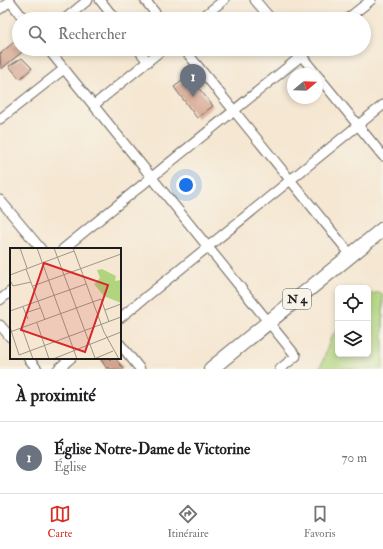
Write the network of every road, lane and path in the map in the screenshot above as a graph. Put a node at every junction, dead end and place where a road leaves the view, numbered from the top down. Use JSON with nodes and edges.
{"nodes":[{"id":1,"x":88,"y":0,"type":"edge"},
{"id":2,"x":100,"y":0,"type":"edge"},
{"id":3,"x":145,"y":0,"type":"edge"},
{"id":4,"x":224,"y":0,"type":"edge"},
{"id":5,"x":255,"y":0,"type":"edge"},
{"id":6,"x":371,"y":0,"type":"edge"},
{"id":7,"x":9,"y":1,"type":"edge"},
{"id":8,"x":0,"y":9,"type":"edge"},
{"id":9,"x":18,"y":12,"type":"edge"},
{"id":10,"x":73,"y":12,"type":"edge"},
{"id":11,"x":109,"y":12,"type":"edge"},
{"id":12,"x":154,"y":12,"type":"edge"},
{"id":13,"x":209,"y":12,"type":"edge"},
{"id":14,"x":265,"y":12,"type":"edge"},
{"id":15,"x":356,"y":12,"type":"edge"},
{"id":16,"x":54,"y":56,"type":"edge"},
{"id":17,"x":143,"y":56,"type":"edge"},
{"id":18,"x":155,"y":56,"type":"edge"},
{"id":19,"x":190,"y":56,"type":"edge"},
{"id":20,"x":296,"y":56,"type":"edge"},
{"id":21,"x":301,"y":56,"type":"edge"},
{"id":22,"x":148,"y":62,"type":"junction"},
{"id":23,"x":311,"y":68,"type":"edge"},
{"id":24,"x":64,"y":69,"type":"junction"},
{"id":25,"x":323,"y":82,"type":"edge"},
{"id":26,"x":94,"y":105,"type":"junction"},
{"id":27,"x":383,"y":105,"type":"edge"},
{"id":28,"x":234,"y":110,"type":"junction"},
{"id":29,"x":0,"y":119,"type":"edge"},
{"id":30,"x":358,"y":125,"type":"junction"},
{"id":31,"x":383,"y":156,"type":"edge"},
{"id":32,"x":152,"y":177,"type":"junction"},
{"id":33,"x":290,"y":180,"type":"junction"},
{"id":34,"x":0,"y":200,"type":"edge"},
{"id":35,"x":383,"y":229,"type":"edge"},
{"id":36,"x":208,"y":247,"type":"junction"},
{"id":37,"x":40,"y":248,"type":"edge"},
{"id":38,"x":64,"y":248,"type":"edge"},
{"id":39,"x":351,"y":255,"type":"junction"},
{"id":40,"x":10,"y":292,"type":"edge"},
{"id":41,"x":0,"y":300,"type":"edge"},
{"id":42,"x":121,"y":317,"type":"edge"},
{"id":43,"x":269,"y":322,"type":"junction"},
{"id":44,"x":0,"y":325,"type":"edge"},
{"id":45,"x":10,"y":337,"type":"edge"},
{"id":46,"x":121,"y":345,"type":"edge"},
{"id":47,"x":29,"y":359,"type":"edge"},
{"id":48,"x":70,"y":359,"type":"edge"},
{"id":49,"x":37,"y":369,"type":"edge"},
{"id":50,"x":58,"y":369,"type":"edge"},
{"id":51,"x":140,"y":369,"type":"edge"},
{"id":52,"x":211,"y":369,"type":"edge"},
{"id":53,"x":280,"y":369,"type":"edge"}],
"edges":[{"from":1,"to":10,"type":"street"},
{"from":2,"to":11,"type":"street"},
{"from":3,"to":12,"type":"street"},
{"from":4,"to":13,"type":"street"},
{"from":5,"to":14,"type":"street"},
{"from":6,"to":15,"type":"street"},
{"from":7,"to":8,"type":"street"},
{"from":7,"to":9,"type":"street"},
{"from":16,"to":24,"type":"street"},
{"from":17,"to":22,"type":"street"},
{"from":18,"to":22,"type":"street"},
{"from":19,"to":28,"type":"street"},
{"from":20,"to":28,"type":"street"},
{"from":21,"to":23,"type":"street"},
{"from":22,"to":26,"type":"street"},
{"from":24,"to":26,"type":"street"},
{"from":24,"to":29,"type":"street"},
{"from":25,"to":30,"type":"street"},
{"from":26,"to":32,"type":"street"},
{"from":27,"to":30,"type":"street"},
{"from":28,"to":32,"type":"street"},
{"from":28,"to":33,"type":"street"},
{"from":30,"to":31,"type":"street"},
{"from":30,"to":33,"type":"street"},
{"from":32,"to":36,"type":"street"},
{"from":32,"to":38,"type":"street"},
{"from":33,"to":36,"type":"street"},
{"from":33,"to":39,"type":"street"},
{"from":34,"to":37,"type":"street"},
{"from":35,"to":39,"type":"main road","number":"N 4"},
{"from":36,"to":42,"type":"street"},
{"from":36,"to":43,"type":"street"},
{"from":39,"to":43,"type":"main road","number":"N 4"},
{"from":40,"to":41,"type":"street"},
{"from":43,"to":52,"type":"main road","number":"N 4"},
{"from":43,"to":53,"type":"street"},
{"from":44,"to":45,"type":"street"},
{"from":46,"to":51,"type":"street"},
{"from":47,"to":49,"type":"street"},
{"from":48,"to":50,"type":"street"}]}
